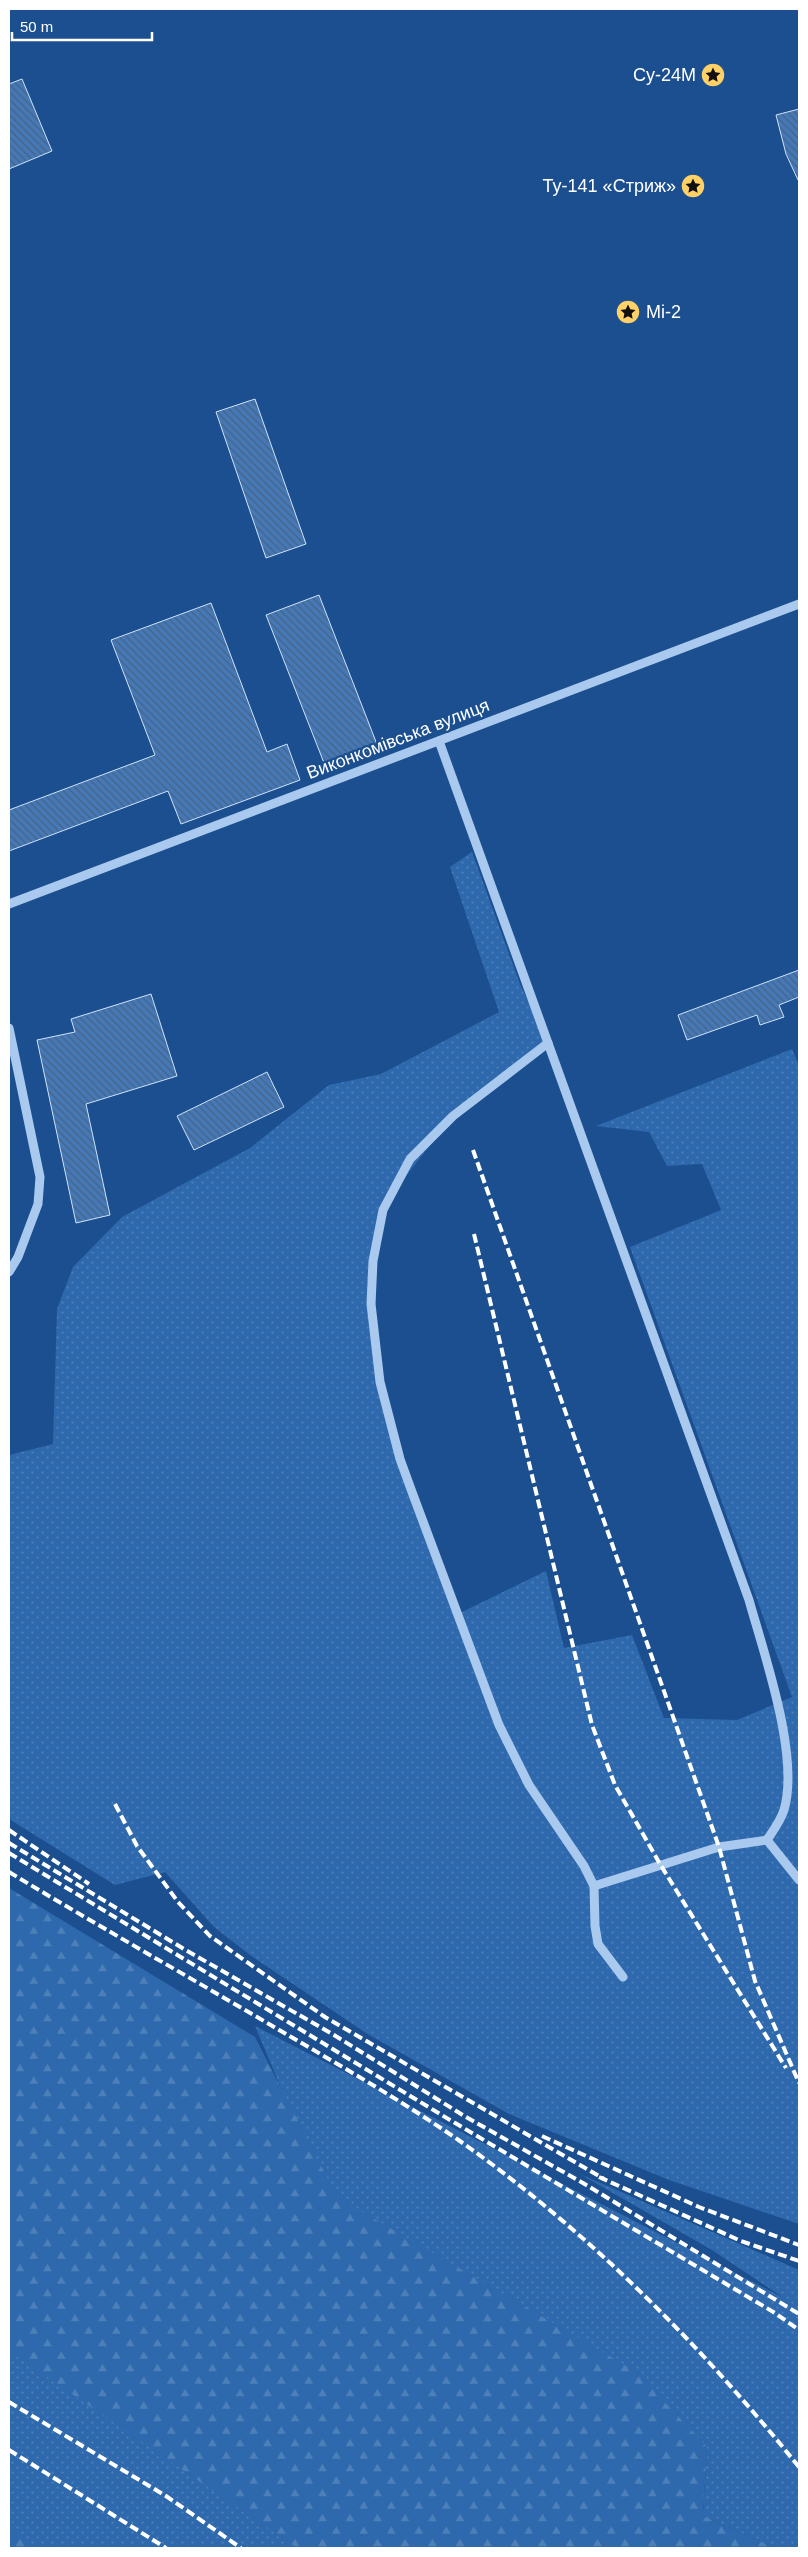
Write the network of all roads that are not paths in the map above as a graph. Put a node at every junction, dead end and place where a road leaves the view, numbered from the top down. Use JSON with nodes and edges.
{"nodes":[{"id":1,"x":799,"y":604,"type":"edge"},
{"id":2,"x":439,"y":741,"type":"junction"},
{"id":3,"x":9,"y":904,"type":"edge"},
{"id":4,"x":9,"y":1028,"type":"edge"},
{"id":5,"x":548,"y":1043,"type":"junction"},
{"id":6,"x":9,"y":1272,"type":"edge"},
{"id":7,"x":767,"y":1840,"type":"junction"},
{"id":8,"x":799,"y":1880,"type":"edge"},
{"id":9,"x":594,"y":1886,"type":"junction"},
{"id":10,"x":623,"y":1977,"type":"dead end"}],
"edges":[{"from":1,"to":2,"type":"street","name":"Виконкомівська вулиця"},
{"from":2,"to":3,"type":"street","name":"Виконкомівська вулиця"},
{"from":2,"to":5,"type":"street"},
{"from":4,"to":6,"type":"street"},
{"from":5,"to":7,"type":"street"},
{"from":5,"to":9,"type":"street"},
{"from":7,"to":8,"type":"street"},
{"from":7,"to":9,"type":"street"},
{"from":9,"to":10,"type":"street"}]}
